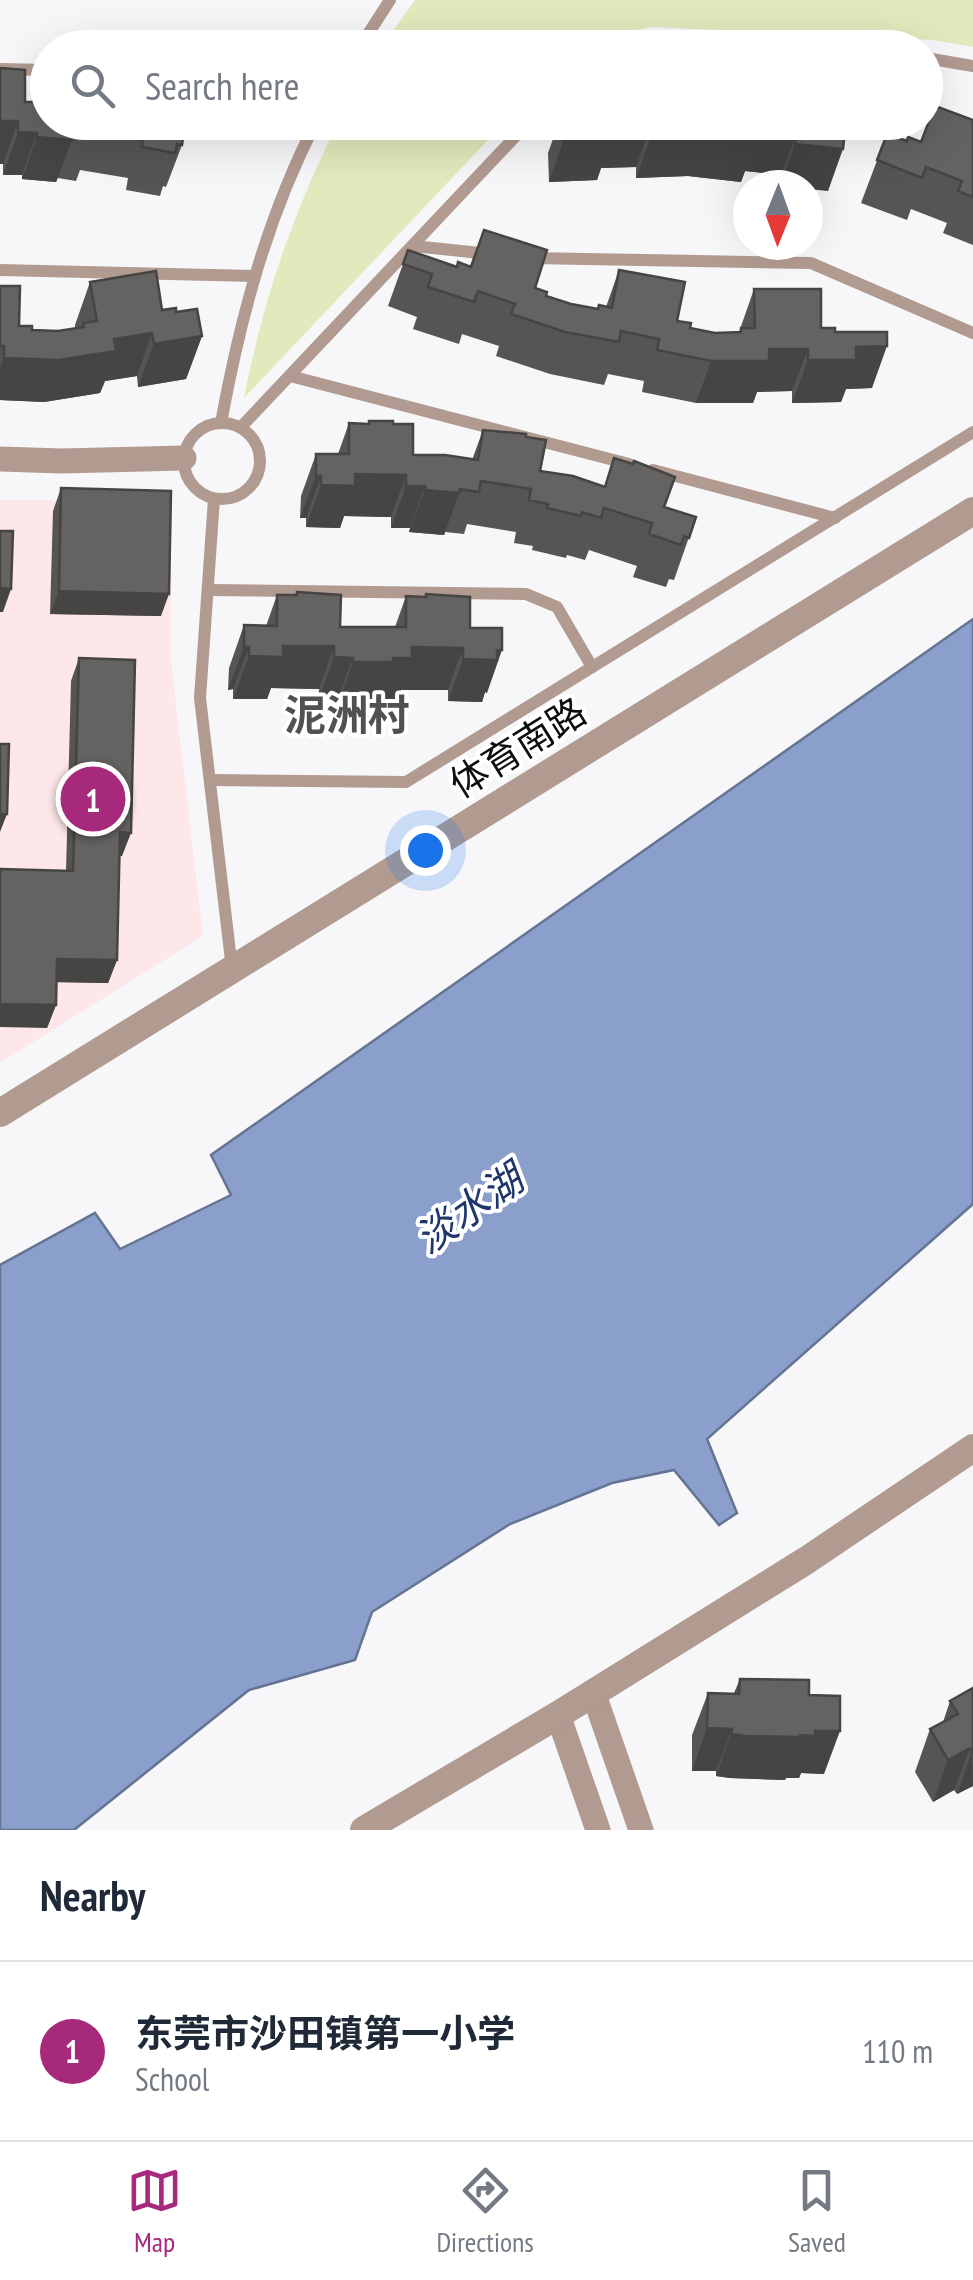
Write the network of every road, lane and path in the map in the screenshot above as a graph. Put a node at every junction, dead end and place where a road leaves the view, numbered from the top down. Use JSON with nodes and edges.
{"nodes":[{"id":1,"x":390,"y":0,"type":"edge"},
{"id":2,"x":371,"y":30,"type":"edge"},
{"id":3,"x":943,"y":60,"type":"edge"},
{"id":4,"x":973,"y":66,"type":"edge"},
{"id":5,"x":0,"y":69,"type":"edge"},
{"id":6,"x":30,"y":70,"type":"edge"},
{"id":7,"x":308,"y":140,"type":"edge"},
{"id":8,"x":512,"y":140,"type":"edge"},
{"id":9,"x":413,"y":246,"type":"junction"},
{"id":10,"x":0,"y":270,"type":"edge"},
{"id":11,"x":254,"y":276,"type":"junction"},
{"id":12,"x":973,"y":333,"type":"edge"},
{"id":13,"x":290,"y":376,"type":"junction"},
{"id":14,"x":221,"y":423,"type":"junction"},
{"id":15,"x":241,"y":427,"type":"junction"},
{"id":16,"x":973,"y":432,"type":"edge"},
{"id":17,"x":184,"y":458,"type":"junction"},
{"id":18,"x":0,"y":459,"type":"edge"},
{"id":19,"x":214,"y":498,"type":"junction"},
{"id":20,"x":973,"y":512,"type":"edge"},
{"id":21,"x":835,"y":518,"type":"junction"},
{"id":22,"x":208,"y":590,"type":"junction"},
{"id":23,"x":592,"y":667,"type":"junction"},
{"id":24,"x":210,"y":780,"type":"junction"},
{"id":25,"x":232,"y":969,"type":"junction"},
{"id":26,"x":0,"y":1113,"type":"edge"},
{"id":27,"x":973,"y":1448,"type":"edge"},
{"id":28,"x":594,"y":1692,"type":"junction"},
{"id":29,"x":558,"y":1715,"type":"junction"},
{"id":30,"x":364,"y":1830,"type":"edge"},
{"id":31,"x":598,"y":1830,"type":"edge"},
{"id":32,"x":641,"y":1830,"type":"edge"}],
"edges":[{"from":1,"to":2,"type":"lane"},
{"from":3,"to":4,"type":"lane"},
{"from":5,"to":6,"type":"lane"},
{"from":7,"to":11,"type":"lane"},
{"from":8,"to":9,"type":"lane"},
{"from":9,"to":12,"type":"lane"},
{"from":9,"to":13,"type":"lane"},
{"from":10,"to":11,"type":"lane"},
{"from":11,"to":14,"type":"lane"},
{"from":13,"to":15,"type":"lane"},
{"from":13,"to":21,"type":"lane"},
{"from":14,"to":15,"type":"lane"},
{"from":14,"to":17,"type":"lane"},
{"from":15,"to":19,"type":"lane"},
{"from":16,"to":21,"type":"lane"},
{"from":17,"to":18,"type":"street"},
{"from":17,"to":19,"type":"lane"},
{"from":19,"to":22,"type":"lane"},
{"from":20,"to":25,"type":"street","name":"体育南路"},
{"from":21,"to":23,"type":"lane"},
{"from":22,"to":23,"type":"lane"},
{"from":22,"to":24,"type":"lane"},
{"from":23,"to":24,"type":"lane"},
{"from":24,"to":25,"type":"lane"},
{"from":25,"to":26,"type":"street","name":"体育南路"},
{"from":27,"to":28,"type":"street"},
{"from":28,"to":29,"type":"street"},
{"from":28,"to":32,"type":"street"},
{"from":29,"to":30,"type":"street"},
{"from":29,"to":31,"type":"street"}]}
